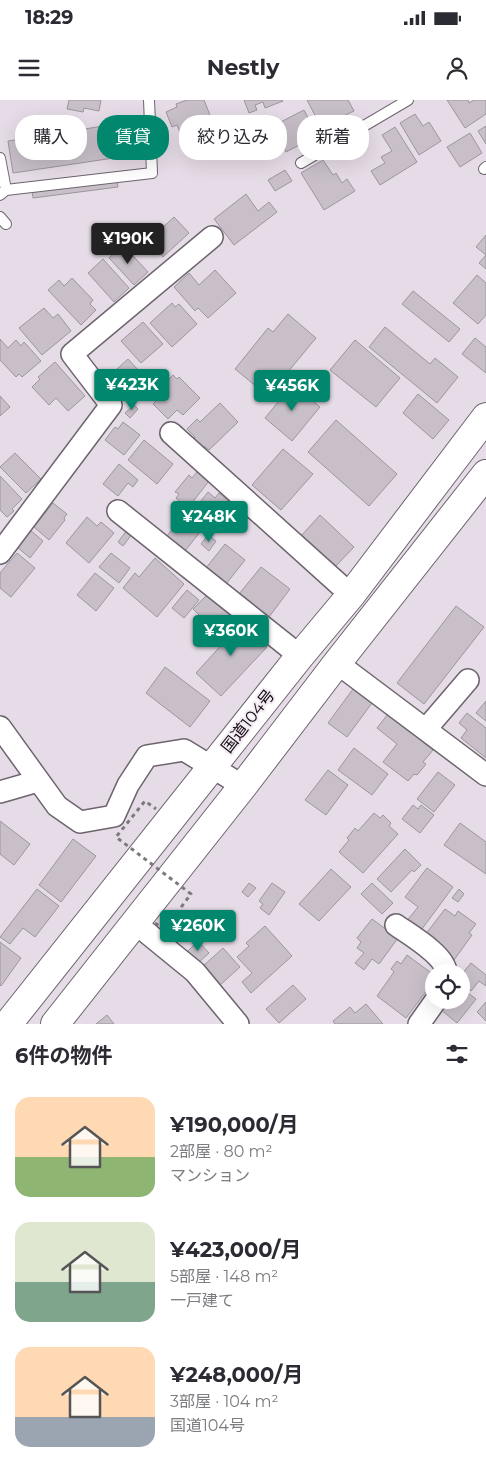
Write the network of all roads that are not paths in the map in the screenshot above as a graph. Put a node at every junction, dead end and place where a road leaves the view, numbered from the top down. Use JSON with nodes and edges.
{"nodes":[{"id":1,"x":149,"y":100,"type":"edge"},
{"id":2,"x":408,"y":100,"type":"edge"},
{"id":3,"x":0,"y":158,"type":"edge"},
{"id":4,"x":301,"y":163,"type":"dead end"},
{"id":5,"x":3,"y":192,"type":"edge"},
{"id":6,"x":212,"y":237,"type":"dead end"},
{"id":7,"x":486,"y":417,"type":"edge"},
{"id":8,"x":171,"y":433,"type":"dead end"},
{"id":9,"x":486,"y":474,"type":"edge"},
{"id":10,"x":118,"y":511,"type":"dead end"},
{"id":11,"x":0,"y":553,"type":"edge"},
{"id":12,"x":351,"y":595,"type":"junction"},
{"id":13,"x":300,"y":656,"type":"junction"},
{"id":14,"x":337,"y":663,"type":"junction"},
{"id":15,"x":468,"y":680,"type":"dead end"},
{"id":16,"x":0,"y":728,"type":"edge"},
{"id":17,"x":426,"y":729,"type":"junction"},
{"id":18,"x":212,"y":766,"type":"junction"},
{"id":19,"x":486,"y":775,"type":"edge"},
{"id":20,"x":38,"y":781,"type":"junction"},
{"id":21,"x":243,"y":786,"type":"junction"},
{"id":22,"x":0,"y":792,"type":"edge"},
{"id":23,"x":145,"y":923,"type":"junction"},
{"id":24,"x":396,"y":925,"type":"dead end"},
{"id":25,"x":444,"y":964,"type":"edge"},
{"id":26,"x":430,"y":1009,"type":"edge"},
{"id":27,"x":8,"y":1024,"type":"edge"},
{"id":28,"x":55,"y":1024,"type":"edge"},
{"id":29,"x":238,"y":1024,"type":"edge"},
{"id":30,"x":419,"y":1024,"type":"edge"}],
"edges":[{"from":1,"to":5,"type":"lane"},
{"from":2,"to":4,"type":"lane"},
{"from":3,"to":5,"type":"lane"},
{"from":6,"to":11,"type":"street"},
{"from":7,"to":12,"type":"highway","name":"国道104号"},
{"from":8,"to":12,"type":"street"},
{"from":9,"to":14,"type":"highway"},
{"from":10,"to":13,"type":"street"},
{"from":12,"to":13,"type":"highway","name":"国道104号"},
{"from":13,"to":18,"type":"highway","name":"国道104号"},
{"from":14,"to":17,"type":"street"},
{"from":14,"to":21,"type":"highway"},
{"from":15,"to":17,"type":"street"},
{"from":16,"to":20,"type":"street"},
{"from":17,"to":19,"type":"street"},
{"from":18,"to":20,"type":"street"},
{"from":18,"to":21,"type":"street"},
{"from":18,"to":27,"type":"highway","name":"国道104号"},
{"from":20,"to":22,"type":"street"},
{"from":21,"to":23,"type":"highway"},
{"from":23,"to":28,"type":"highway"},
{"from":23,"to":29,"type":"street"},
{"from":24,"to":25,"type":"street"},
{"from":26,"to":30,"type":"street"}]}
